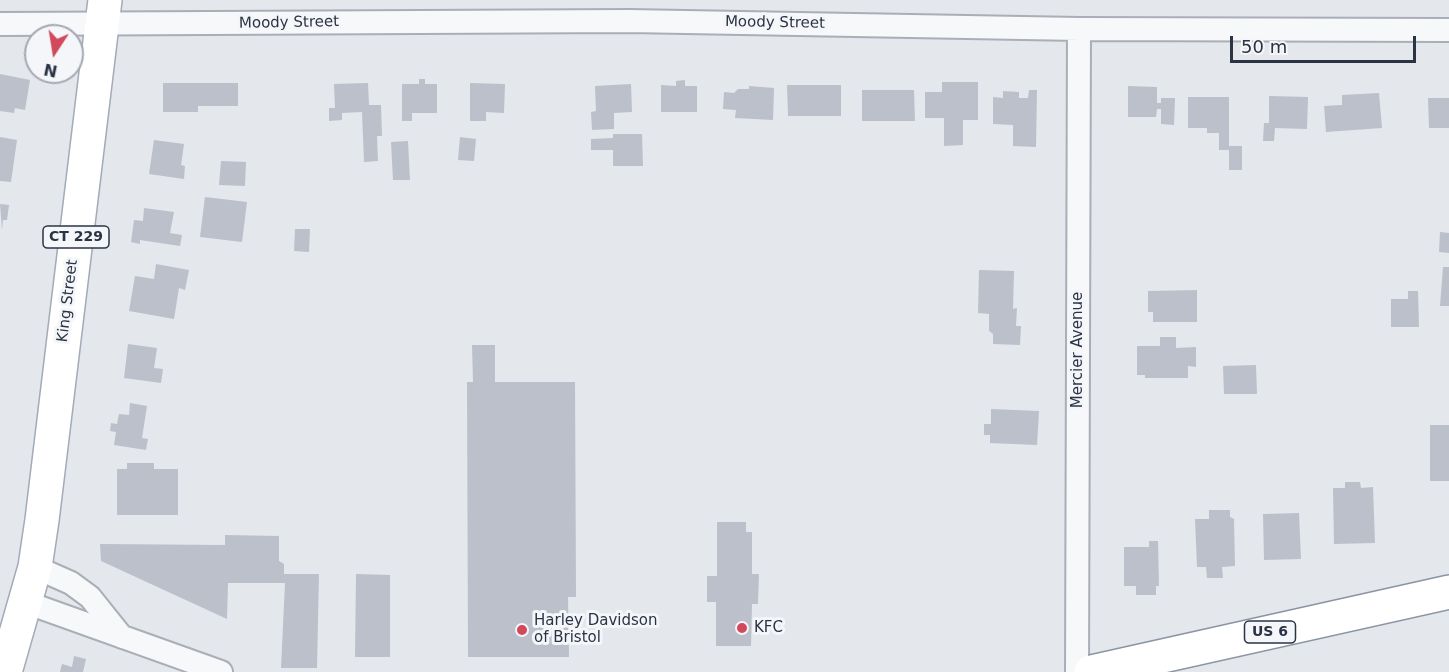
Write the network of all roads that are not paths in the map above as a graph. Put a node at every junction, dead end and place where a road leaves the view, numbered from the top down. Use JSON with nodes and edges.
{"nodes":[{"id":1,"x":104,"y":13,"type":"edge"},
{"id":2,"x":0,"y":24,"type":"edge"},
{"id":3,"x":1079,"y":29,"type":"junction"},
{"id":4,"x":1449,"y":30,"type":"edge"},
{"id":5,"x":35,"y":567,"type":"junction"},
{"id":6,"x":1449,"y":592,"type":"edge"},
{"id":7,"x":25,"y":602,"type":"junction"},
{"id":8,"x":122,"y":637,"type":"junction"},
{"id":9,"x":5,"y":672,"type":"edge"},
{"id":10,"x":221,"y":672,"type":"edge"},
{"id":11,"x":1077,"y":672,"type":"edge"},
{"id":12,"x":1091,"y":672,"type":"edge"}],
"edges":[{"from":1,"to":2,"type":"street","name":"Moody Street"},
{"from":1,"to":3,"type":"street","name":"Moody Street"},
{"from":1,"to":5,"type":"main road","name":"King Street","number":"CT 229"},
{"from":3,"to":4,"type":"street","name":"Moody Street"},
{"from":3,"to":11,"type":"street","name":"Mercier Avenue"},
{"from":5,"to":7,"type":"main road","name":"King Street","number":"CT 229"},
{"from":5,"to":8,"type":"street"},
{"from":6,"to":12,"type":"main road","number":"US 6"},
{"from":7,"to":8,"type":"street"},
{"from":7,"to":9,"type":"main road","name":"King Street","number":"CT 229"},
{"from":8,"to":10,"type":"street"}]}
